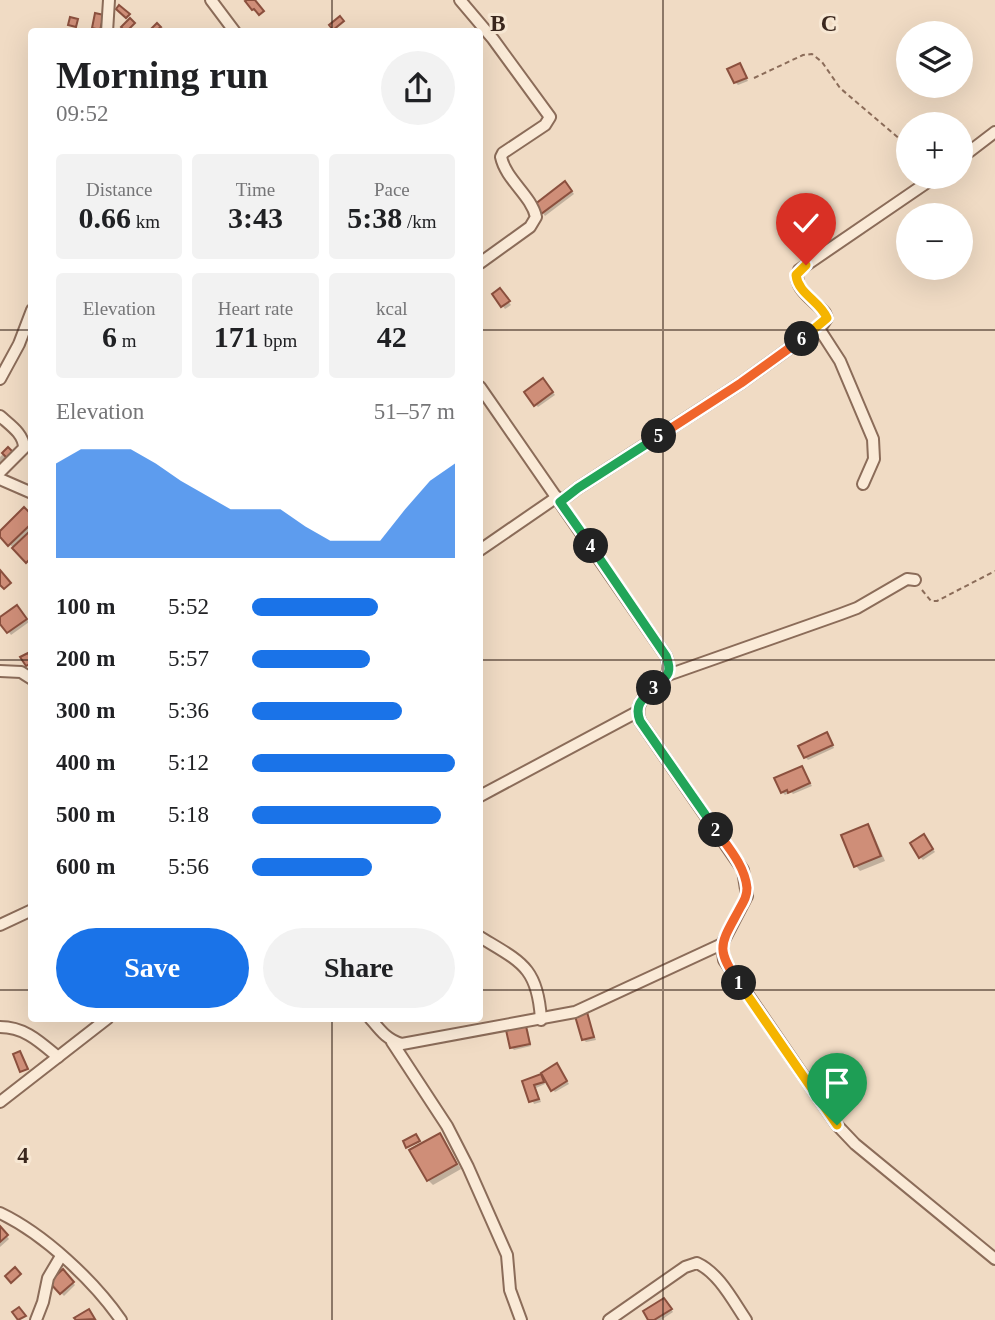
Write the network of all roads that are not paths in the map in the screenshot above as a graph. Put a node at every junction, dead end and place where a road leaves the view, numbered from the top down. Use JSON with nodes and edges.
{"nodes":[{"id":1,"x":109,"y":0,"type":"edge"},
{"id":2,"x":211,"y":0,"type":"edge"},
{"id":3,"x":460,"y":0,"type":"edge"},
{"id":4,"x":107,"y":28,"type":"edge"},
{"id":5,"x":231,"y":28,"type":"edge"},
{"id":6,"x":995,"y":132,"type":"edge"},
{"id":7,"x":973,"y":149,"type":"edge"},
{"id":8,"x":917,"y":189,"type":"edge"},
{"id":9,"x":483,"y":261,"type":"edge"},
{"id":10,"x":28,"y":320,"type":"edge"},
{"id":11,"x":818,"y":327,"type":"junction"},
{"id":12,"x":0,"y":379,"type":"edge"},
{"id":13,"x":483,"y":391,"type":"edge"},
{"id":14,"x":0,"y":416,"type":"edge"},
{"id":15,"x":0,"y":472,"type":"edge"},
{"id":16,"x":0,"y":479,"type":"edge"},
{"id":17,"x":863,"y":484,"type":"dead end"},
{"id":18,"x":28,"y":491,"type":"edge"},
{"id":19,"x":558,"y":499,"type":"junction"},
{"id":20,"x":483,"y":548,"type":"edge"},
{"id":21,"x":915,"y":580,"type":"road end"},
{"id":22,"x":0,"y":671,"type":"edge"},
{"id":23,"x":668,"y":675,"type":"junction"},
{"id":24,"x":28,"y":676,"type":"edge"},
{"id":25,"x":637,"y":712,"type":"junction"},
{"id":26,"x":483,"y":794,"type":"edge"},
{"id":27,"x":28,"y":912,"type":"edge"},
{"id":28,"x":0,"y":925,"type":"edge"},
{"id":29,"x":483,"y":939,"type":"edge"},
{"id":30,"x":722,"y":944,"type":"junction"},
{"id":31,"x":541,"y":1020,"type":"junction"},
{"id":32,"x":103,"y":1022,"type":"edge"},
{"id":33,"x":374,"y":1022,"type":"edge"},
{"id":34,"x":0,"y":1027,"type":"edge"},
{"id":35,"x":392,"y":1042,"type":"junction"},
{"id":36,"x":58,"y":1058,"type":"junction"},
{"id":37,"x":0,"y":1102,"type":"edge"},
{"id":38,"x":0,"y":1213,"type":"edge"},
{"id":39,"x":61,"y":1256,"type":"junction"},
{"id":40,"x":995,"y":1259,"type":"edge"},
{"id":41,"x":36,"y":1320,"type":"edge"},
{"id":42,"x":121,"y":1320,"type":"edge"},
{"id":43,"x":521,"y":1320,"type":"edge"},
{"id":44,"x":609,"y":1320,"type":"edge"},
{"id":45,"x":747,"y":1320,"type":"edge"}],
"edges":[{"from":1,"to":4,"type":"street"},
{"from":2,"to":5,"type":"street"},
{"from":3,"to":9,"type":"street"},
{"from":6,"to":7,"type":"street"},
{"from":8,"to":11,"type":"street"},
{"from":10,"to":12,"type":"street"},
{"from":11,"to":17,"type":"street"},
{"from":11,"to":19,"type":"street"},
{"from":13,"to":19,"type":"street"},
{"from":14,"to":15,"type":"street"},
{"from":16,"to":18,"type":"street"},
{"from":19,"to":20,"type":"street"},
{"from":19,"to":23,"type":"street"},
{"from":21,"to":23,"type":"street"},
{"from":22,"to":24,"type":"street"},
{"from":23,"to":25,"type":"street"},
{"from":25,"to":26,"type":"street"},
{"from":25,"to":30,"type":"street"},
{"from":27,"to":28,"type":"street"},
{"from":29,"to":31,"type":"street"},
{"from":30,"to":31,"type":"street"},
{"from":30,"to":40,"type":"street"},
{"from":31,"to":35,"type":"street"},
{"from":32,"to":36,"type":"street"},
{"from":33,"to":35,"type":"street"},
{"from":34,"to":36,"type":"street"},
{"from":35,"to":43,"type":"street"},
{"from":36,"to":37,"type":"street"},
{"from":38,"to":39,"type":"street"},
{"from":39,"to":41,"type":"street"},
{"from":39,"to":42,"type":"street"},
{"from":44,"to":45,"type":"street"}]}
